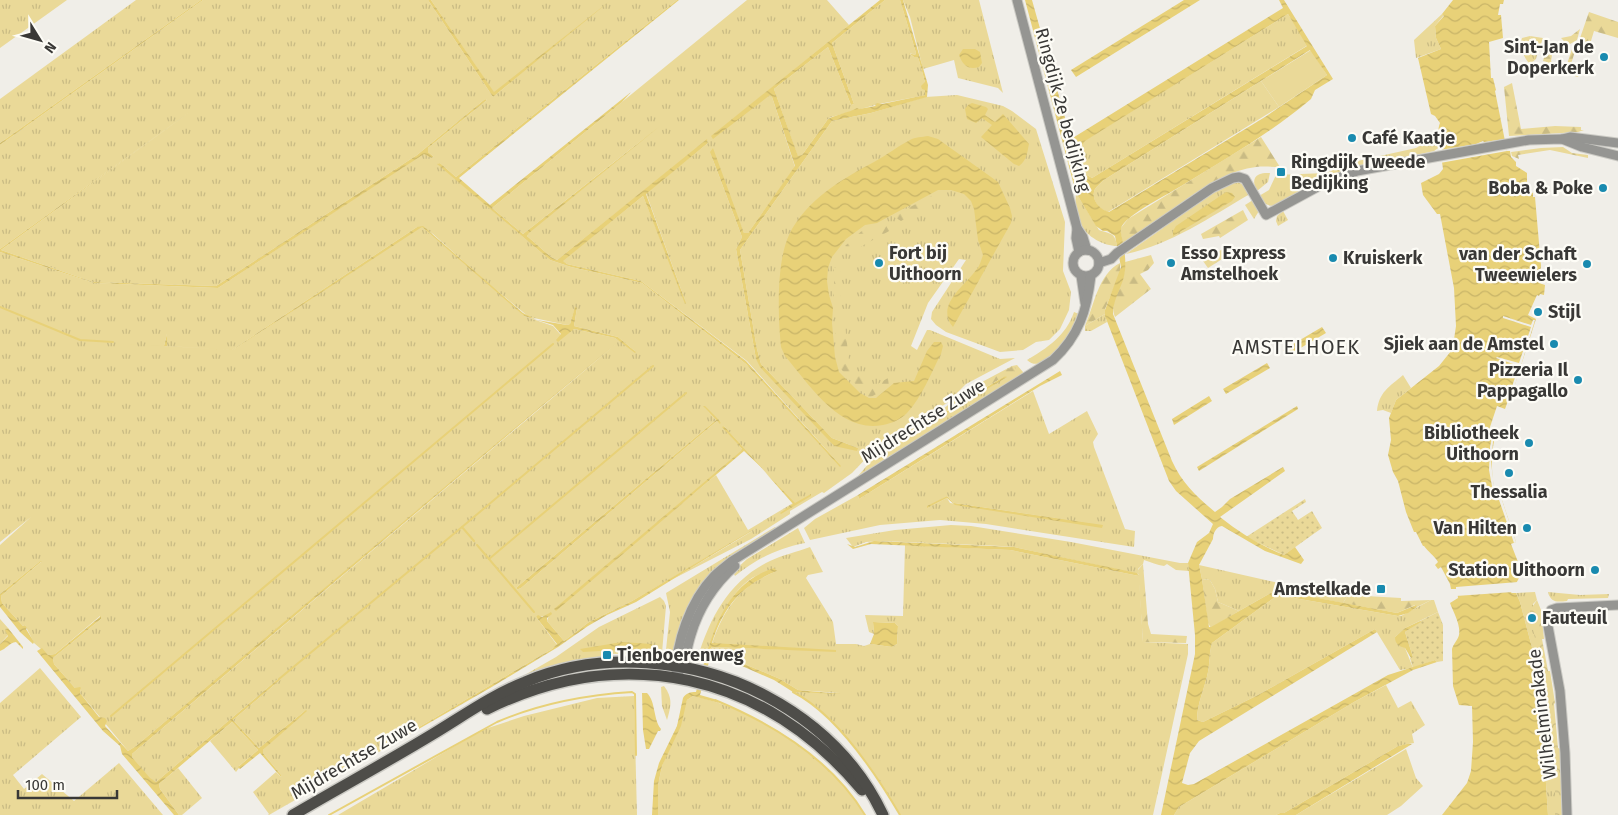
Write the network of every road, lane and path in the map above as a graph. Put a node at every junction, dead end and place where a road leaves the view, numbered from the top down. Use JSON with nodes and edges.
{"nodes":[{"id":1,"x":1017,"y":0,"type":"edge"},
{"id":2,"x":1562,"y":139,"type":"junction"},
{"id":3,"x":1618,"y":143,"type":"edge"},
{"id":4,"x":1618,"y":156,"type":"edge"},
{"id":5,"x":1083,"y":251,"type":"junction"},
{"id":6,"x":1098,"y":259,"type":"junction"},
{"id":7,"x":1086,"y":276,"type":"junction"},
{"id":8,"x":1618,"y":605,"type":"edge"},
{"id":9,"x":679,"y":666,"type":"junction"},
{"id":10,"x":703,"y":677,"type":"junction"},
{"id":11,"x":676,"y":678,"type":"junction"},
{"id":12,"x":434,"y":734,"type":"junction"},
{"id":13,"x":292,"y":815,"type":"edge"},
{"id":14,"x":882,"y":815,"type":"edge"},
{"id":15,"x":1567,"y":815,"type":"edge"}],
"edges":[{"from":1,"to":5,"type":"street","name":"Ringdijk 2e bedijking"},
{"from":2,"to":3,"type":"street"},
{"from":2,"to":4,"type":"street"},
{"from":2,"to":6,"type":"street"},
{"from":5,"to":6,"type":"street"},
{"from":5,"to":7,"type":"street"},
{"from":6,"to":7,"type":"street"},
{"from":7,"to":9,"type":"street","name":"Mijdrechtse Zuwe"},
{"from":8,"to":15,"type":"street","name":"Wilhelminakade"},
{"from":9,"to":10,"type":"main road"},
{"from":9,"to":11,"type":"street","name":"Mijdrechtse Zuwe"},
{"from":9,"to":12,"type":"main road","name":"Mijdrechtse Zuwe"},
{"from":10,"to":11,"type":"main road"},
{"from":10,"to":14,"type":"main road"},
{"from":11,"to":12,"type":"main road","name":"Mijdrechtse Zuwe"},
{"from":12,"to":13,"type":"main road","name":"Mijdrechtse Zuwe"}]}
